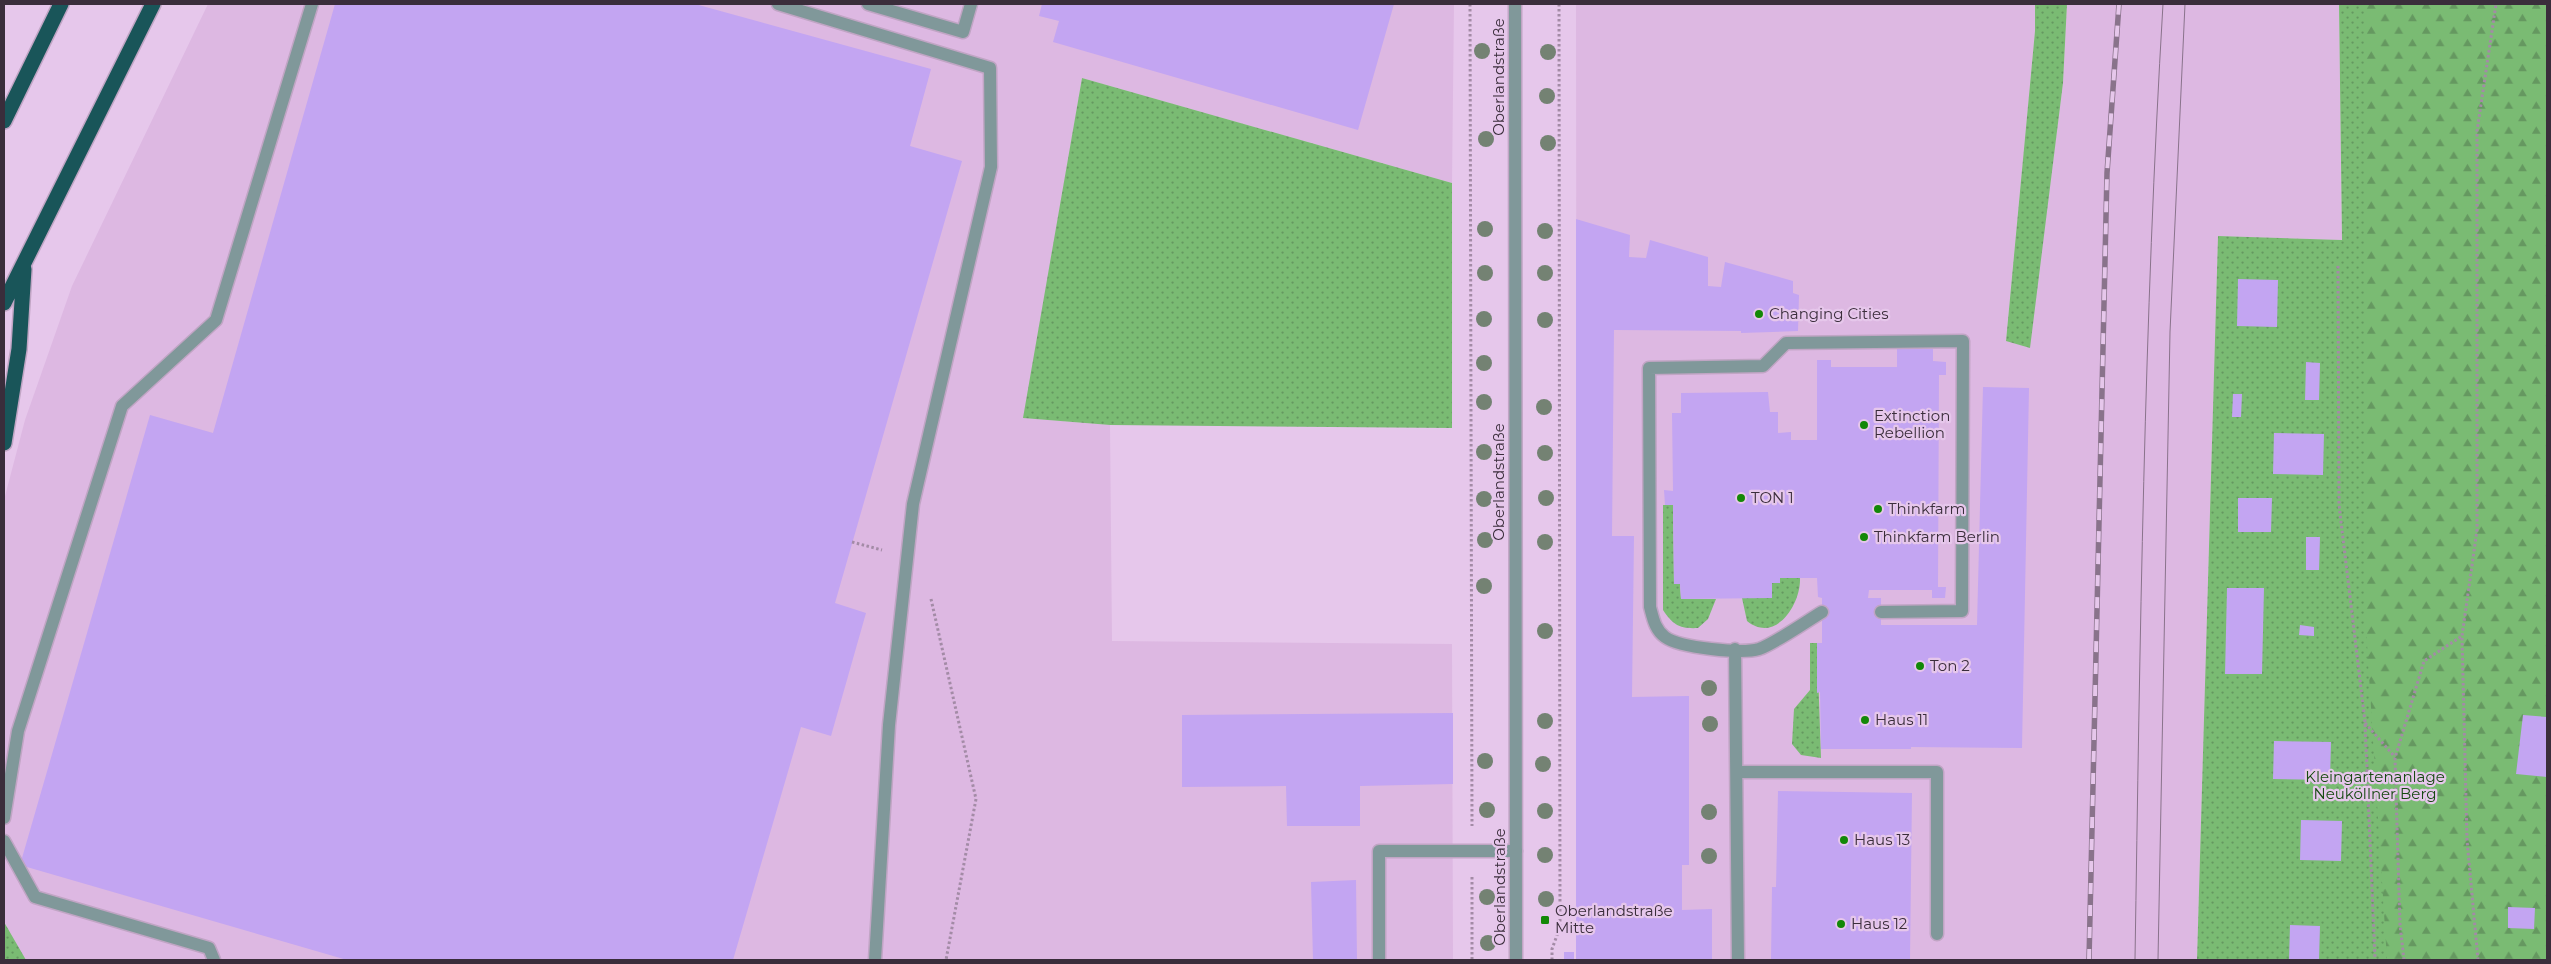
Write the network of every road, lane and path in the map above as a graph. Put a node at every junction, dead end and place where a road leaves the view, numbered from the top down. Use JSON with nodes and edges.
{"nodes":[{"id":1,"x":62,"y":4,"type":"edge"},
{"id":2,"x":153,"y":4,"type":"edge"},
{"id":3,"x":312,"y":4,"type":"edge"},
{"id":4,"x":778,"y":4,"type":"edge"},
{"id":5,"x":868,"y":4,"type":"edge"},
{"id":6,"x":971,"y":4,"type":"edge"},
{"id":7,"x":1470,"y":4,"type":"edge"},
{"id":8,"x":1515,"y":4,"type":"edge"},
{"id":9,"x":1559,"y":4,"type":"edge"},
{"id":10,"x":2496,"y":4,"type":"edge"},
{"id":11,"x":4,"y":121,"type":"edge"},
{"id":12,"x":25,"y":261,"type":"junction"},
{"id":13,"x":2338,"y":266,"type":"dead end"},
{"id":14,"x":4,"y":304,"type":"edge"},
{"id":15,"x":4,"y":443,"type":"edge"},
{"id":16,"x":852,"y":542,"type":"dead end"},
{"id":17,"x":908,"y":557,"type":"junction"},
{"id":18,"x":929,"y":592,"type":"dead end"},
{"id":19,"x":1822,"y":612,"type":"dead end"},
{"id":20,"x":1881,"y":612,"type":"dead end"},
{"id":21,"x":2462,"y":636,"type":"junction"},
{"id":22,"x":1735,"y":649,"type":"junction"},
{"id":23,"x":2364,"y":722,"type":"junction"},
{"id":24,"x":2395,"y":758,"type":"junction"},
{"id":25,"x":1737,"y":772,"type":"junction"},
{"id":26,"x":4,"y":818,"type":"edge"},
{"id":27,"x":4,"y":841,"type":"edge"},
{"id":28,"x":1472,"y":851,"type":"junction"},
{"id":29,"x":1516,"y":851,"type":"junction"},
{"id":30,"x":1937,"y":934,"type":"dead end"},
{"id":31,"x":214,"y":960,"type":"edge"},
{"id":32,"x":875,"y":960,"type":"edge"},
{"id":33,"x":946,"y":960,"type":"edge"},
{"id":34,"x":1379,"y":960,"type":"edge"},
{"id":35,"x":1472,"y":960,"type":"edge"},
{"id":36,"x":1516,"y":960,"type":"edge"},
{"id":37,"x":1552,"y":960,"type":"edge"},
{"id":38,"x":1738,"y":960,"type":"edge"},
{"id":39,"x":2375,"y":960,"type":"edge"},
{"id":40,"x":2404,"y":960,"type":"edge"},
{"id":41,"x":2478,"y":960,"type":"edge"}],
"edges":[{"from":1,"to":11,"type":"highway"},
{"from":2,"to":12,"type":"highway"},
{"from":3,"to":26,"type":"street"},
{"from":4,"to":17,"type":"street"},
{"from":5,"to":6,"type":"street"},
{"from":7,"to":28,"type":"path"},
{"from":8,"to":29,"type":"street","name":"Oberlandstraße"},
{"from":9,"to":37,"type":"path"},
{"from":10,"to":21,"type":"path"},
{"from":12,"to":14,"type":"highway"},
{"from":12,"to":15,"type":"highway"},
{"from":13,"to":23,"type":"path"},
{"from":16,"to":17,"type":"path"},
{"from":17,"to":32,"type":"street"},
{"from":18,"to":33,"type":"path"},
{"from":19,"to":22,"type":"street"},
{"from":20,"to":22,"type":"street"},
{"from":21,"to":24,"type":"path"},
{"from":21,"to":41,"type":"path"},
{"from":22,"to":25,"type":"street"},
{"from":23,"to":24,"type":"path"},
{"from":23,"to":39,"type":"path"},
{"from":24,"to":40,"type":"path"},
{"from":25,"to":30,"type":"street"},
{"from":25,"to":38,"type":"street"},
{"from":27,"to":31,"type":"street"},
{"from":28,"to":29,"type":"street"},
{"from":28,"to":34,"type":"street"},
{"from":28,"to":35,"type":"path"},
{"from":29,"to":36,"type":"street","name":"Oberlandstraße"}]}
